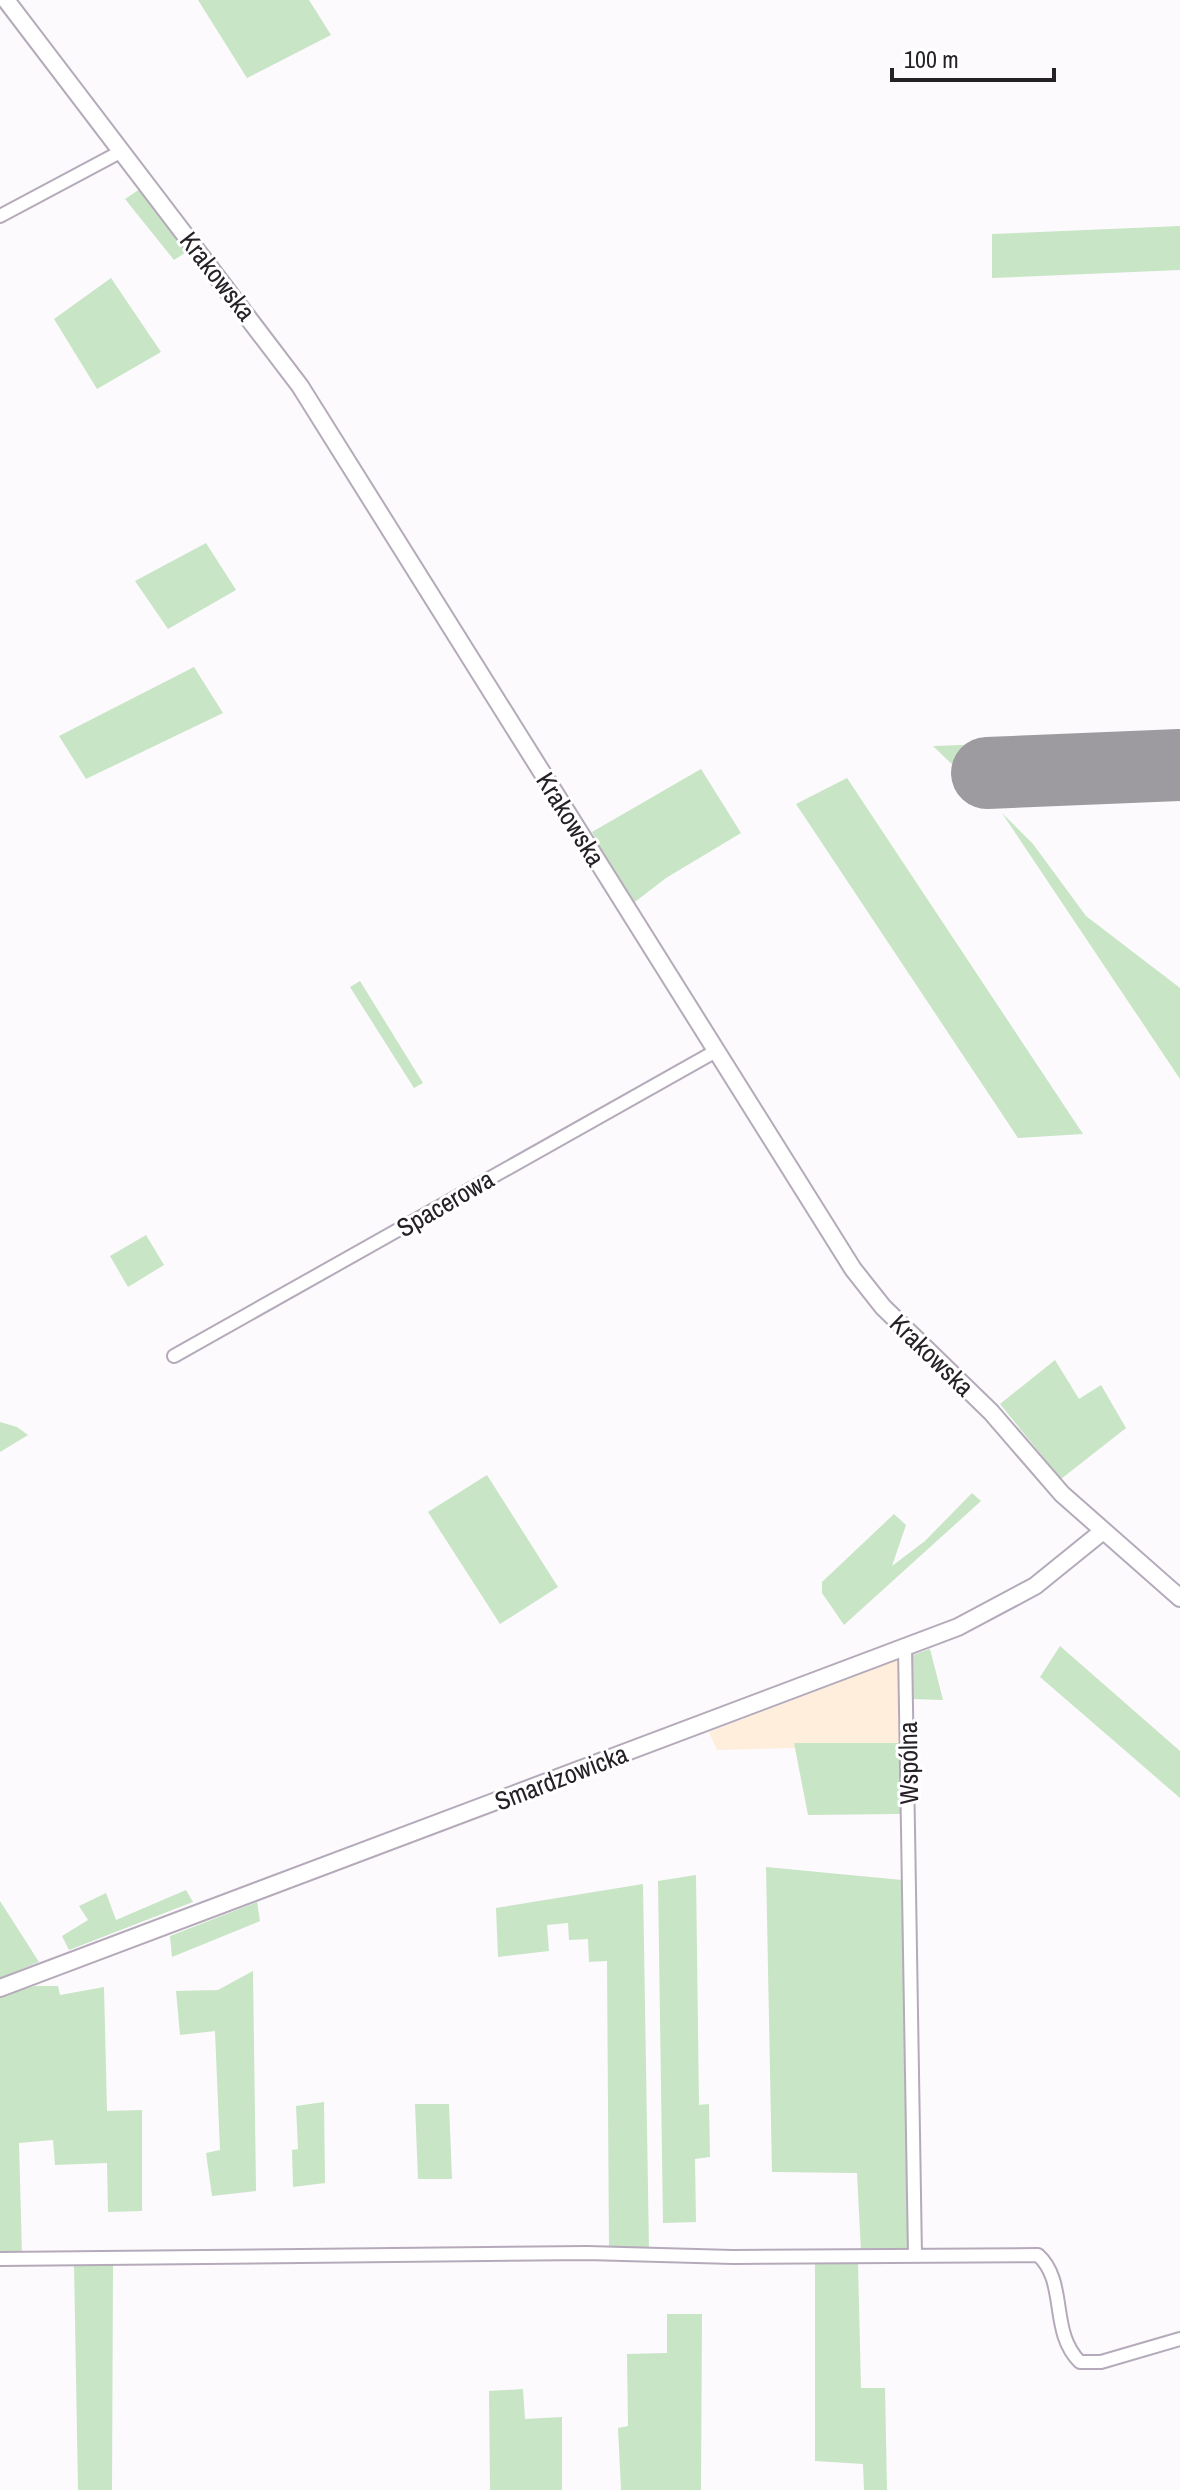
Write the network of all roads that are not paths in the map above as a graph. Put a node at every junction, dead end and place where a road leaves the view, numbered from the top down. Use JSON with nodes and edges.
{"nodes":[{"id":1,"x":6,"y":0,"type":"edge"},
{"id":2,"x":122,"y":151,"type":"junction"},
{"id":3,"x":0,"y":216,"type":"edge"},
{"id":4,"x":716,"y":1051,"type":"junction"},
{"id":5,"x":174,"y":1356,"type":"dead end"},
{"id":6,"x":1103,"y":1531,"type":"junction"},
{"id":7,"x":1180,"y":1598,"type":"edge"},
{"id":8,"x":905,"y":1647,"type":"junction"},
{"id":9,"x":0,"y":1988,"type":"edge"},
{"id":10,"x":915,"y":2256,"type":"junction"},
{"id":11,"x":0,"y":2259,"type":"edge"},
{"id":12,"x":1180,"y":2339,"type":"edge"}],
"edges":[{"from":1,"to":2,"type":"main road","name":"Krakowska"},
{"from":2,"to":3,"type":"street"},
{"from":2,"to":4,"type":"main road","name":"Krakowska"},
{"from":4,"to":5,"type":"street","name":"Spacerowa"},
{"from":4,"to":6,"type":"main road","name":"Krakowska"},
{"from":6,"to":7,"type":"main road","name":"Krakowska"},
{"from":6,"to":8,"type":"main road","name":"Smardzowicka"},
{"from":8,"to":9,"type":"main road","name":"Smardzowicka"},
{"from":8,"to":10,"type":"street","name":"Wspólna"},
{"from":10,"to":11,"type":"street"},
{"from":10,"to":12,"type":"street"}]}
